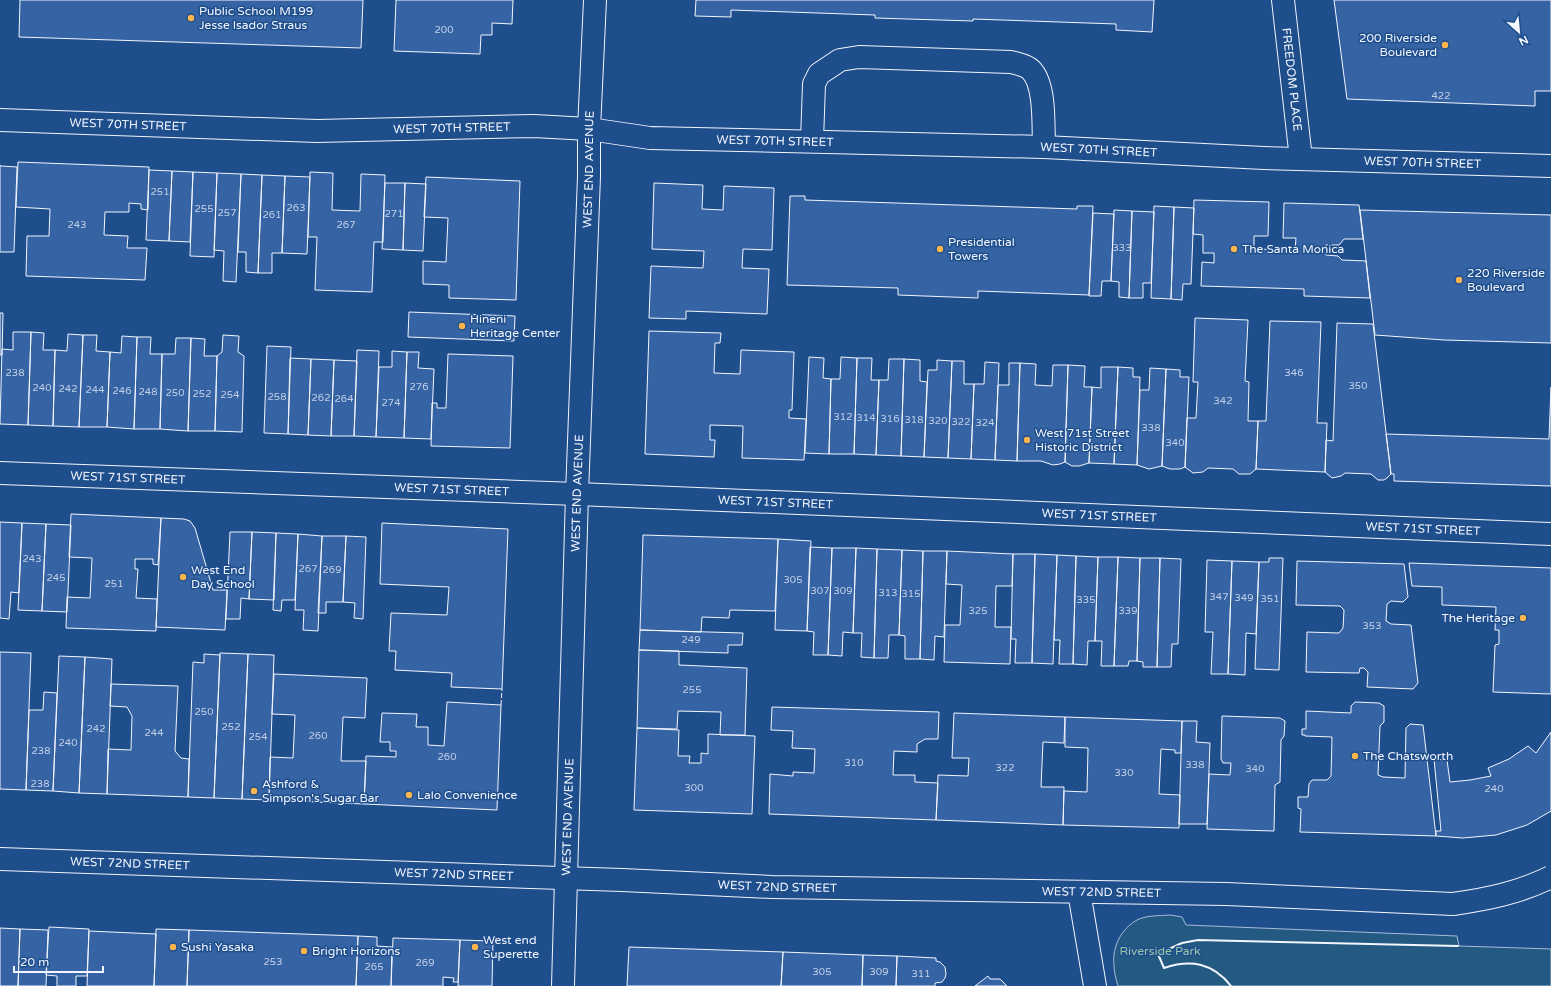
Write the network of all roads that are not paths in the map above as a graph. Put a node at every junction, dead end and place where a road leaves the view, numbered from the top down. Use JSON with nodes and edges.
{"nodes":[{"id":1,"x":594,"y":0,"type":"edge"},
{"id":2,"x":1283,"y":0,"type":"edge"},
{"id":3,"x":0,"y":120,"type":"edge"},
{"id":4,"x":589,"y":130,"type":"junction"},
{"id":5,"x":812,"y":141,"type":"junction"},
{"id":6,"x":1044,"y":147,"type":"junction"},
{"id":7,"x":1301,"y":159,"type":"junction"},
{"id":8,"x":1551,"y":166,"type":"edge"},
{"id":9,"x":0,"y":473,"type":"edge"},
{"id":10,"x":577,"y":494,"type":"junction"},
{"id":11,"x":1551,"y":534,"type":"edge"},
{"id":12,"x":0,"y":859,"type":"edge"},
{"id":13,"x":1551,"y":877,"type":"edge"},
{"id":14,"x":566,"y":878,"type":"junction"},
{"id":15,"x":1079,"y":892,"type":"junction"},
{"id":16,"x":563,"y":986,"type":"edge"},
{"id":17,"x":1095,"y":986,"type":"edge"}],
"edges":[{"from":1,"to":4,"type":"street","name":"WEST END AVENUE"},
{"from":2,"to":7,"type":"street","name":"FREEDOM PLACE"},
{"from":3,"to":4,"type":"street","name":"WEST 70TH STREET"},
{"from":4,"to":5,"type":"street","name":"WEST 70TH STREET"},
{"from":4,"to":10,"type":"street","name":"WEST END AVENUE"},
{"from":5,"to":6,"type":"street","name":"WEST 70TH STREET"},
{"from":5,"to":6,"type":"street"},
{"from":6,"to":7,"type":"street","name":"WEST 70TH STREET"},
{"from":7,"to":8,"type":"street","name":"WEST 70TH STREET"},
{"from":9,"to":10,"type":"street","name":"WEST 71ST STREET"},
{"from":10,"to":11,"type":"street","name":"WEST 71ST STREET"},
{"from":10,"to":14,"type":"street","name":"WEST END AVENUE"},
{"from":12,"to":14,"type":"street","name":"WEST 72ND STREET"},
{"from":13,"to":15,"type":"street","name":"WEST 72ND STREET","bridge":true},
{"from":14,"to":15,"type":"street","name":"WEST 72ND STREET"},
{"from":14,"to":16,"type":"street","name":"WEST END AVENUE"},
{"from":15,"to":17,"type":"street"}]}
